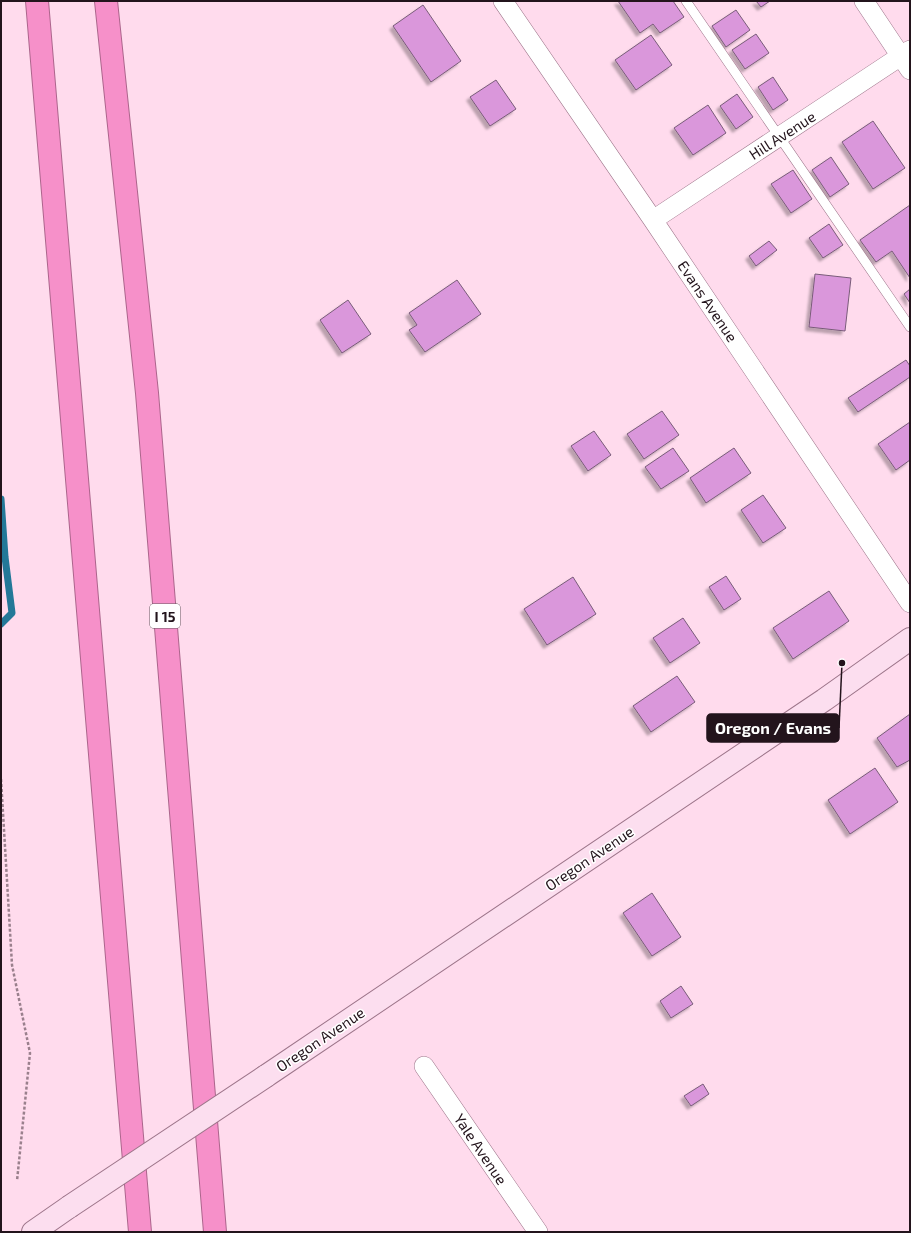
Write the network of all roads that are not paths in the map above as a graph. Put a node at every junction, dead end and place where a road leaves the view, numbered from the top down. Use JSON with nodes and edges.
{"nodes":[{"id":1,"x":37,"y":1,"type":"edge"},
{"id":2,"x":106,"y":1,"type":"edge"},
{"id":3,"x":503,"y":1,"type":"edge"},
{"id":4,"x":686,"y":1,"type":"edge"},
{"id":5,"x":864,"y":1,"type":"edge"},
{"id":6,"x":907,"y":59,"type":"edge"},
{"id":7,"x":781,"y":136,"type":"junction"},
{"id":8,"x":653,"y":220,"type":"junction"},
{"id":9,"x":910,"y":327,"type":"edge"},
{"id":10,"x":910,"y":603,"type":"edge"},
{"id":11,"x":910,"y":639,"type":"edge"},
{"id":12,"x":424,"y":1066,"type":"dead end"},
{"id":13,"x":32,"y":1232,"type":"edge"},
{"id":14,"x":140,"y":1232,"type":"edge"},
{"id":15,"x":215,"y":1232,"type":"edge"},
{"id":16,"x":538,"y":1232,"type":"edge"}],
"edges":[{"from":1,"to":14,"type":"highway"},
{"from":2,"to":15,"type":"highway","number":"I 15"},
{"from":3,"to":8,"type":"street","name":"Evans Avenue"},
{"from":4,"to":7,"type":"lane"},
{"from":5,"to":6,"type":"street"},
{"from":6,"to":7,"type":"street","name":"Hill Avenue"},
{"from":7,"to":8,"type":"street","name":"Hill Avenue"},
{"from":7,"to":9,"type":"lane"},
{"from":8,"to":10,"type":"street","name":"Evans Avenue"},
{"from":11,"to":13,"type":"street","name":"Oregon Avenue","bridge":true},
{"from":12,"to":16,"type":"street","name":"Yale Avenue"}]}
